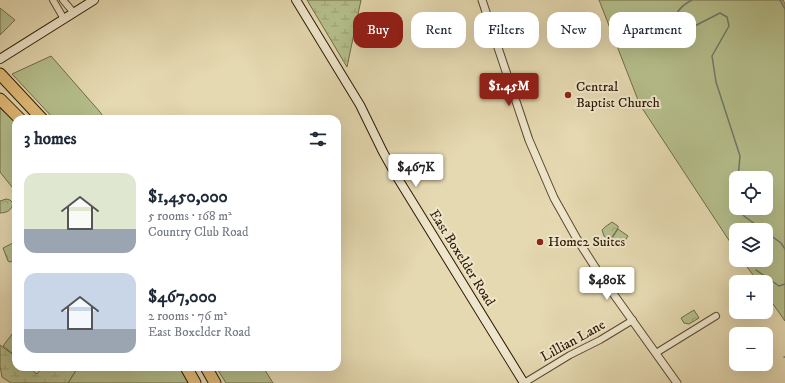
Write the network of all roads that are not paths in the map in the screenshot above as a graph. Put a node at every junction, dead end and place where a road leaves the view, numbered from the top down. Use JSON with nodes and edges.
{"nodes":[{"id":1,"x":53,"y":0,"type":"edge"},
{"id":2,"x":63,"y":0,"type":"edge"},
{"id":3,"x":94,"y":0,"type":"edge"},
{"id":4,"x":296,"y":0,"type":"edge"},
{"id":5,"x":482,"y":0,"type":"edge"},
{"id":6,"x":74,"y":13,"type":"junction"},
{"id":7,"x":64,"y":19,"type":"junction"},
{"id":8,"x":0,"y":59,"type":"edge"},
{"id":9,"x":4,"y":77,"type":"edge"},
{"id":10,"x":0,"y":99,"type":"edge"},
{"id":11,"x":16,"y":115,"type":"edge"},
{"id":12,"x":38,"y":115,"type":"edge"},
{"id":13,"x":716,"y":316,"type":"dead end"},
{"id":14,"x":633,"y":320,"type":"junction"},
{"id":15,"x":656,"y":353,"type":"junction"},
{"id":16,"x":188,"y":371,"type":"edge"},
{"id":17,"x":208,"y":371,"type":"edge"},
{"id":18,"x":195,"y":383,"type":"edge"},
{"id":19,"x":215,"y":383,"type":"edge"},
{"id":20,"x":524,"y":383,"type":"edge"},
{"id":21,"x":677,"y":383,"type":"edge"}],
"edges":[{"from":1,"to":7,"type":"street"},
{"from":2,"to":6,"type":"street"},
{"from":3,"to":6,"type":"main road"},
{"from":4,"to":20,"type":"main road","name":"East Boxelder Road"},
{"from":5,"to":14,"type":"street"},
{"from":6,"to":7,"type":"main road"},
{"from":7,"to":8,"type":"main road"},
{"from":9,"to":12,"type":"highway"},
{"from":10,"to":11,"type":"highway"},
{"from":13,"to":15,"type":"street"},
{"from":14,"to":15,"type":"street"},
{"from":14,"to":20,"type":"street","name":"Lillian Lane"},
{"from":15,"to":21,"type":"street"},
{"from":16,"to":18,"type":"highway"},
{"from":17,"to":19,"type":"highway"}]}
